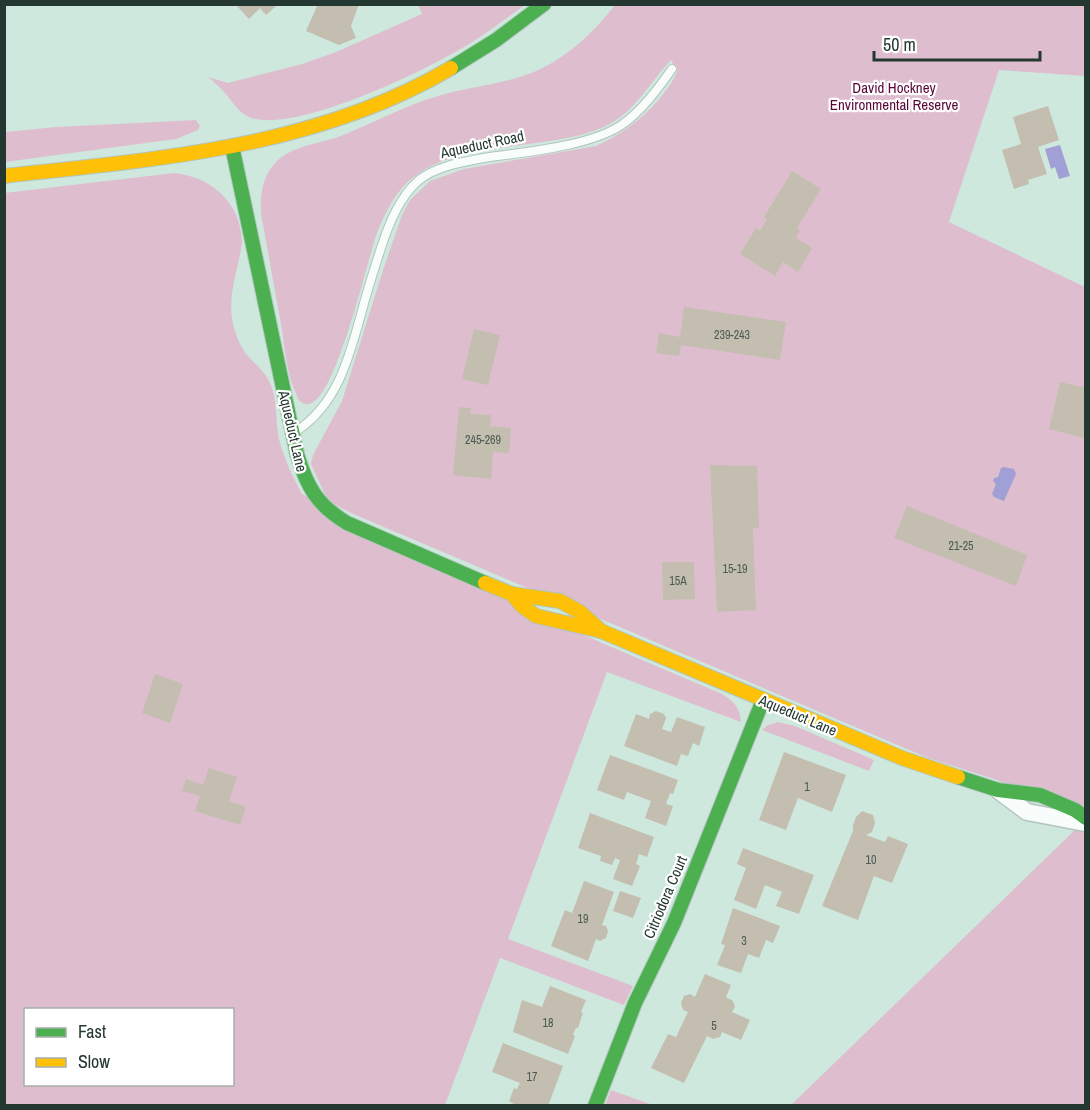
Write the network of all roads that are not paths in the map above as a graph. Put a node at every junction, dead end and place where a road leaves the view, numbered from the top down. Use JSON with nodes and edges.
{"nodes":[{"id":1,"x":544,"y":4,"type":"edge"},
{"id":2,"x":672,"y":69,"type":"dead end"},
{"id":3,"x":232,"y":146,"type":"junction"},
{"id":4,"x":4,"y":176,"type":"edge"},
{"id":5,"x":292,"y":434,"type":"junction"},
{"id":6,"x":512,"y":594,"type":"junction"},
{"id":7,"x":601,"y":631,"type":"junction"},
{"id":8,"x":762,"y":700,"type":"junction"},
{"id":9,"x":998,"y":790,"type":"junction"},
{"id":10,"x":1086,"y":818,"type":"edge"},
{"id":11,"x":1086,"y":823,"type":"edge"},
{"id":12,"x":595,"y":1106,"type":"edge"}],
"edges":[{"from":1,"to":3,"type":"street"},
{"from":2,"to":5,"type":"lane","name":"Aqueduct Road"},
{"from":3,"to":4,"type":"street"},
{"from":3,"to":5,"type":"street","name":"Aqueduct Lane"},
{"from":5,"to":6,"type":"street","name":"Aqueduct Lane"},
{"from":6,"to":7,"type":"street","name":"Aqueduct Lane"},
{"from":6,"to":7,"type":"street","name":"Aqueduct Lane"},
{"from":7,"to":8,"type":"street","name":"Aqueduct Lane"},
{"from":8,"to":9,"type":"street","name":"Aqueduct Lane"},
{"from":8,"to":12,"type":"street","name":"Citriodora Court"},
{"from":9,"to":10,"type":"street","name":"Aqueduct Lane"},
{"from":9,"to":11,"type":"street","name":"Aqueduct Lane"}]}
